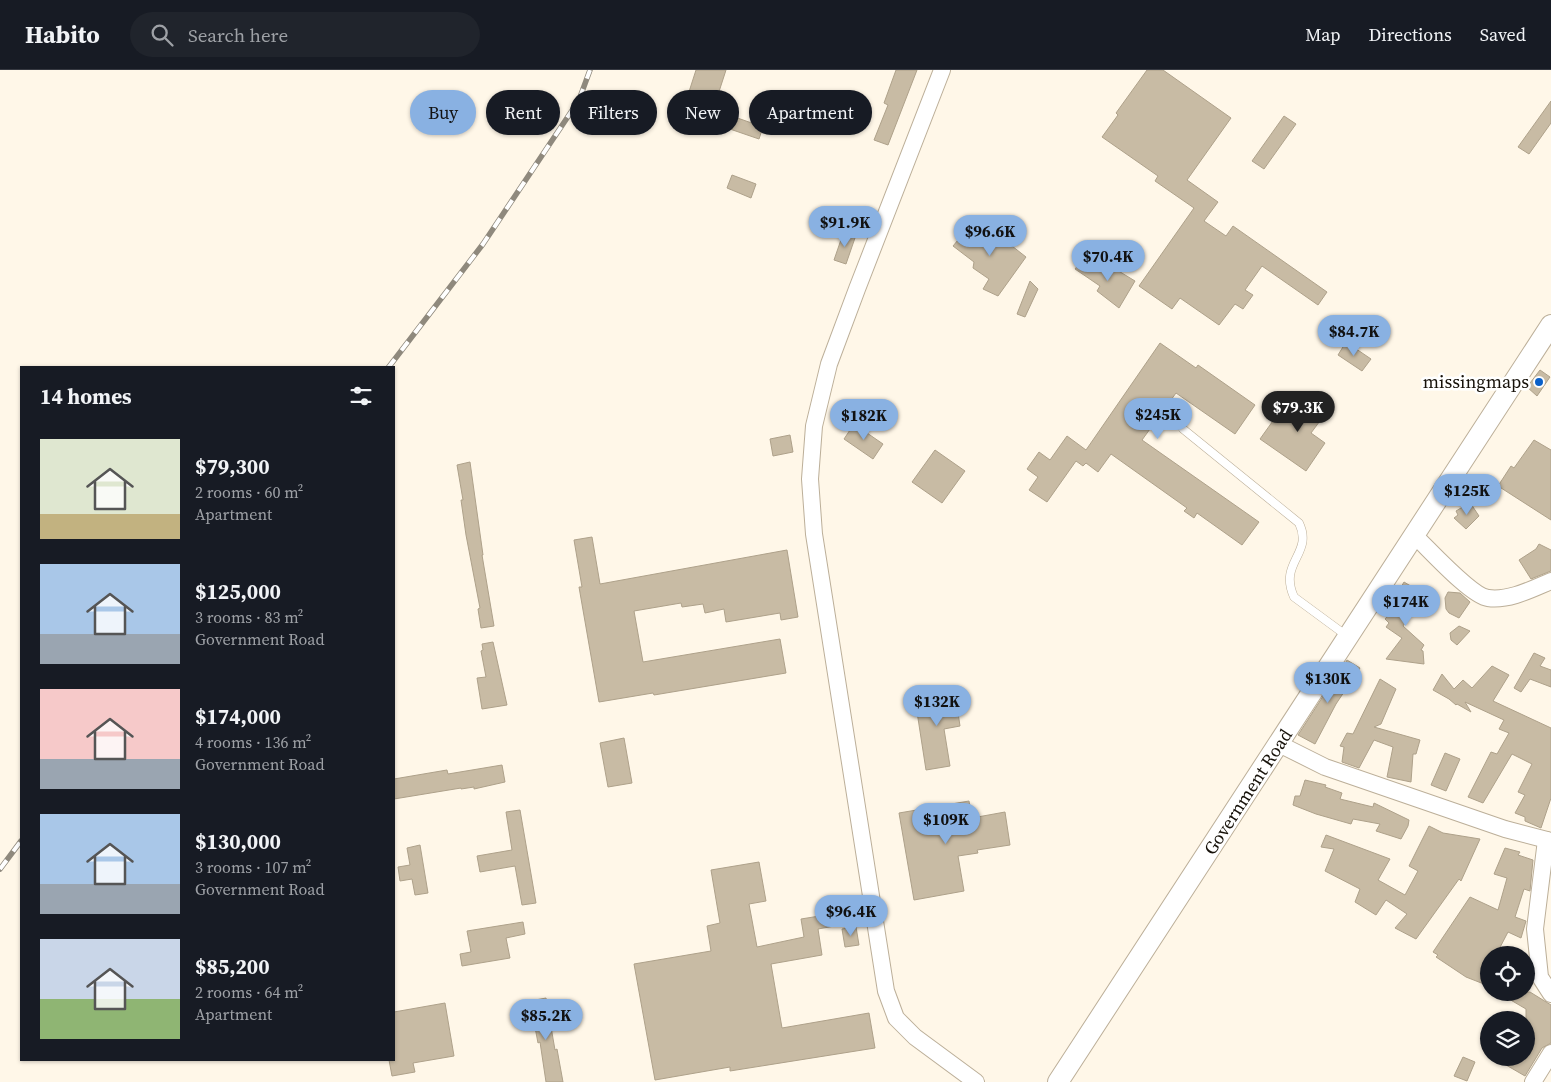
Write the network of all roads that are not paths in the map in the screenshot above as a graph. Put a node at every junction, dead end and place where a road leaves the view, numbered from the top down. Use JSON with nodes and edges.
{"nodes":[{"id":1,"x":942,"y":70,"type":"edge"},
{"id":2,"x":1551,"y":324,"type":"edge"},
{"id":3,"x":1182,"y":429,"type":"dead end"},
{"id":4,"x":1414,"y":535,"type":"junction"},
{"id":5,"x":1551,"y":581,"type":"edge"},
{"id":6,"x":1348,"y":636,"type":"junction"},
{"id":7,"x":1279,"y":744,"type":"junction"},
{"id":8,"x":1548,"y":841,"type":"edge"},
{"id":9,"x":1551,"y":994,"type":"edge"},
{"id":10,"x":1551,"y":1053,"type":"edge"},
{"id":11,"x":976,"y":1082,"type":"edge"},
{"id":12,"x":1058,"y":1082,"type":"edge"},
{"id":13,"x":1533,"y":1082,"type":"edge"}],
"edges":[{"from":1,"to":11,"type":"street"},
{"from":2,"to":4,"type":"street","name":"Government Road"},
{"from":3,"to":6,"type":"lane"},
{"from":4,"to":5,"type":"street"},
{"from":4,"to":6,"type":"street","name":"Government Road"},
{"from":6,"to":7,"type":"street","name":"Government Road"},
{"from":7,"to":8,"type":"street"},
{"from":7,"to":12,"type":"street","name":"Government Road"},
{"from":8,"to":9,"type":"street"},
{"from":10,"to":13,"type":"street"}]}
